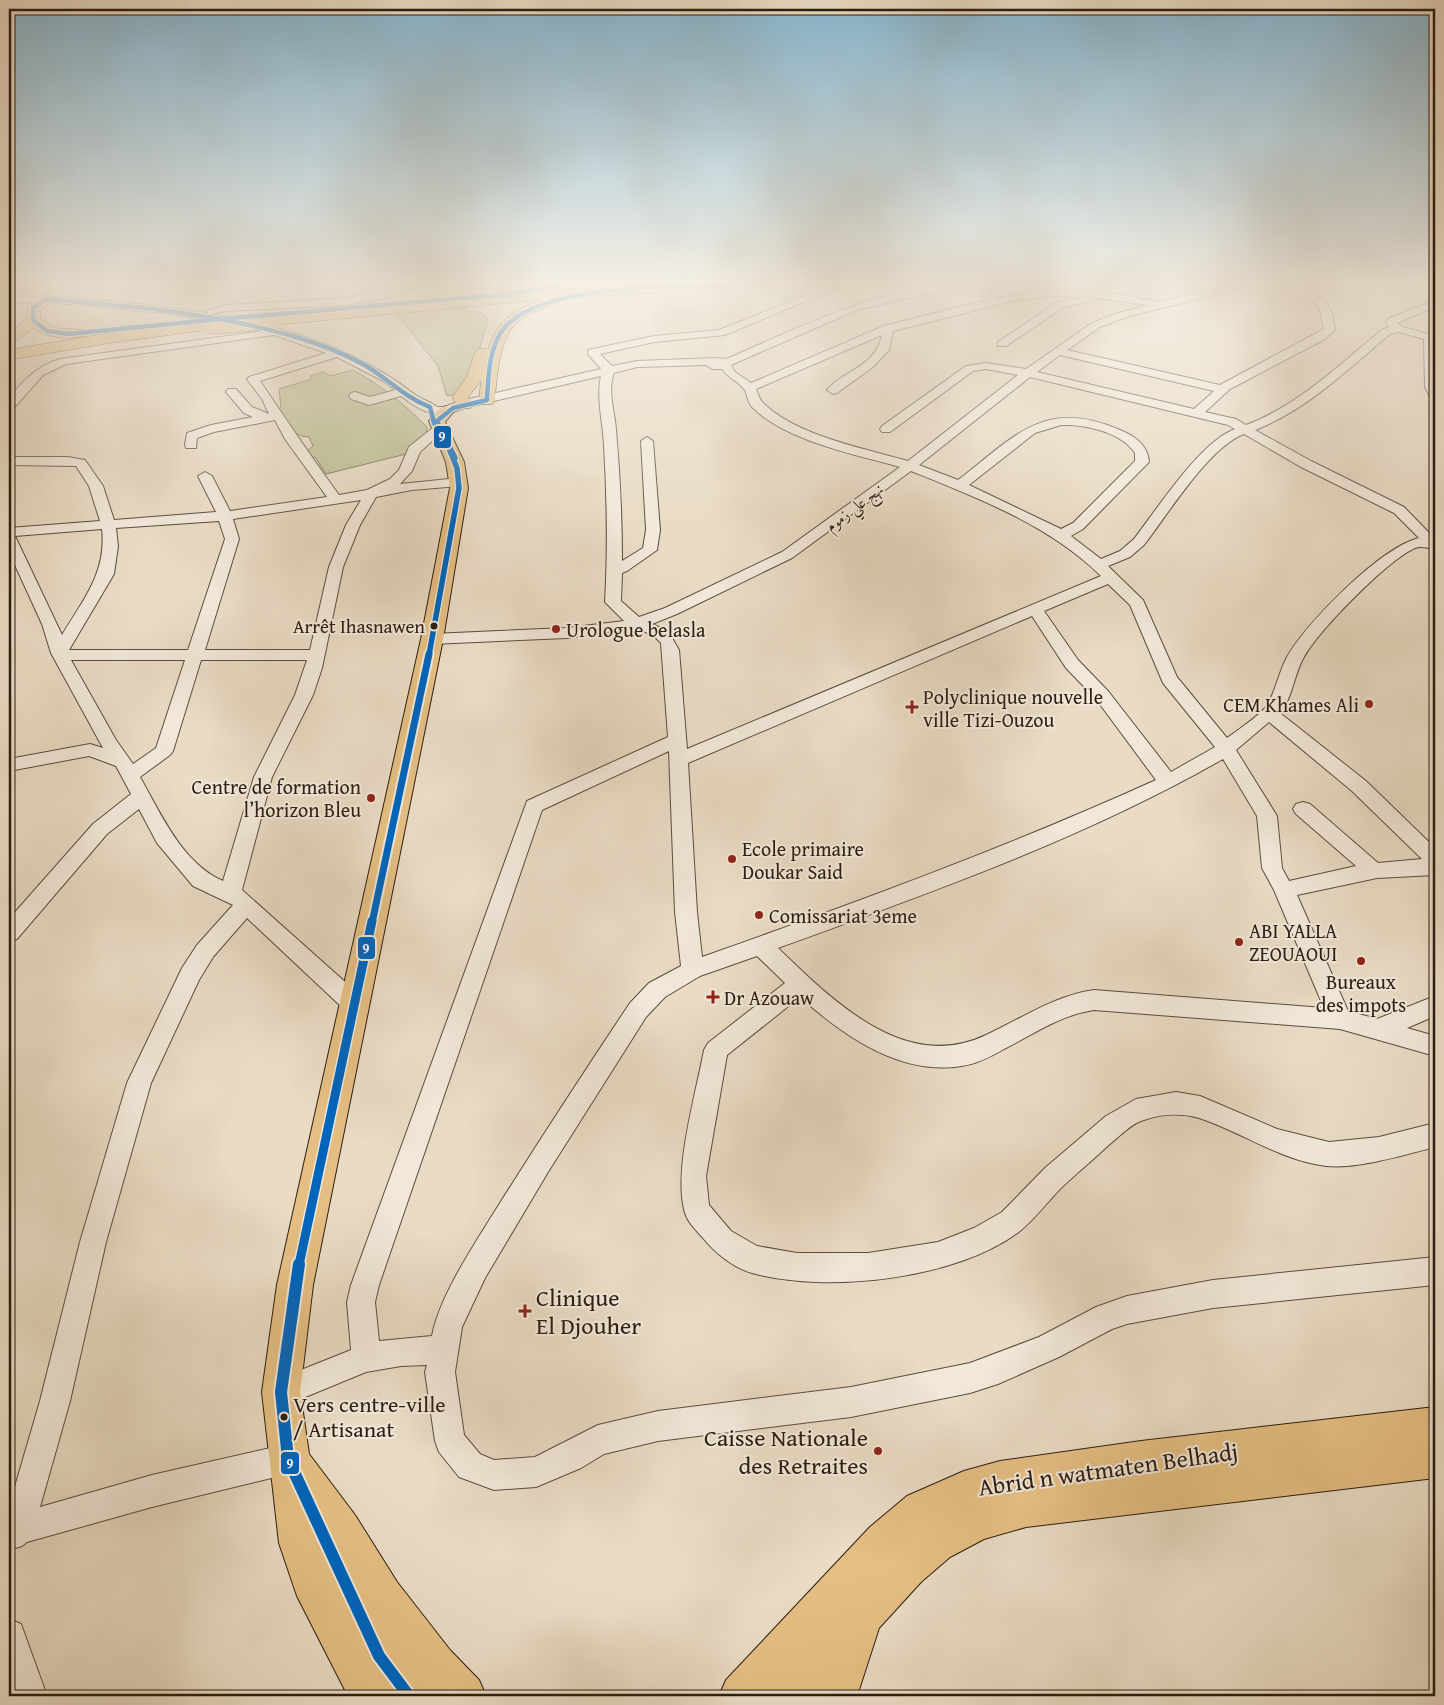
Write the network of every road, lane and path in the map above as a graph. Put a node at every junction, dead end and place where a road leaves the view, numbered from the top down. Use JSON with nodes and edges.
{"nodes":[{"id":1,"x":53,"y":365,"type":"edge"},
{"id":2,"x":302,"y":365,"type":"edge"},
{"id":3,"x":363,"y":365,"type":"edge"},
{"id":4,"x":478,"y":365,"type":"edge"},
{"id":5,"x":494,"y":365,"type":"edge"},
{"id":6,"x":599,"y":365,"type":"edge"},
{"id":7,"x":635,"y":365,"type":"edge"},
{"id":8,"x":716,"y":365,"type":"edge"},
{"id":9,"x":720,"y":365,"type":"joint"},
{"id":10,"x":804,"y":365,"type":"edge"},
{"id":11,"x":869,"y":365,"type":"edge"},
{"id":12,"x":1040,"y":365,"type":"edge"},
{"id":13,"x":1115,"y":365,"type":"edge"},
{"id":14,"x":1270,"y":365,"type":"edge"},
{"id":15,"x":1346,"y":365,"type":"edge"},
{"id":16,"x":1431,"y":365,"type":"edge"},
{"id":17,"x":603,"y":372,"type":"junction"},
{"id":18,"x":1028,"y":374,"type":"junction"},
{"id":19,"x":750,"y":388,"type":"junction"},
{"id":20,"x":833,"y":390,"type":"dead end"},
{"id":21,"x":1222,"y":390,"type":"junction"},
{"id":22,"x":232,"y":392,"type":"dead end"},
{"id":23,"x":405,"y":393,"type":"junction"},
{"id":24,"x":355,"y":396,"type":"dead end"},
{"id":25,"x":1435,"y":396,"type":"edge"},
{"id":26,"x":487,"y":398,"type":"junction"},
{"id":27,"x":9,"y":406,"type":"edge"},
{"id":28,"x":446,"y":408,"type":"junction"},
{"id":29,"x":1198,"y":412,"type":"junction"},
{"id":30,"x":279,"y":416,"type":"junction"},
{"id":31,"x":263,"y":418,"type":"junction"},
{"id":32,"x":1245,"y":428,"type":"junction"},
{"id":33,"x":886,"y":429,"type":"dead end"},
{"id":34,"x":647,"y":442,"type":"dead end"},
{"id":35,"x":190,"y":445,"type":"dead end"},
{"id":36,"x":9,"y":461,"type":"edge"},
{"id":37,"x":910,"y":466,"type":"junction"},
{"id":38,"x":205,"y":476,"type":"dead end"},
{"id":39,"x":460,"y":482,"type":"junction"},
{"id":40,"x":959,"y":486,"type":"junction"},
{"id":41,"x":371,"y":494,"type":"junction"},
{"id":42,"x":336,"y":500,"type":"junction"},
{"id":43,"x":225,"y":516,"type":"junction"},
{"id":44,"x":108,"y":524,"type":"junction"},
{"id":45,"x":9,"y":532,"type":"edge"},
{"id":46,"x":1061,"y":535,"type":"junction"},
{"id":47,"x":9,"y":537,"type":"edge"},
{"id":48,"x":1434,"y":544,"type":"edge"},
{"id":49,"x":615,"y":570,"type":"junction"},
{"id":50,"x":1105,"y":571,"type":"junction"},
{"id":51,"x":1035,"y":609,"type":"junction"},
{"id":52,"x":637,"y":623,"type":"junction"},
{"id":53,"x":432,"y":639,"type":"junction"},
{"id":54,"x":60,"y":654,"type":"junction"},
{"id":55,"x":194,"y":654,"type":"junction"},
{"id":56,"x":317,"y":655,"type":"junction"},
{"id":57,"x":1269,"y":713,"type":"junction"},
{"id":58,"x":1226,"y":749,"type":"junction"},
{"id":59,"x":678,"y":750,"type":"junction"},
{"id":60,"x":9,"y":765,"type":"edge"},
{"id":61,"x":126,"y":769,"type":"junction"},
{"id":62,"x":1168,"y":782,"type":"junction"},
{"id":63,"x":142,"y":796,"type":"junction"},
{"id":64,"x":1303,"y":809,"type":"dead end"},
{"id":65,"x":1435,"y":860,"type":"edge"},
{"id":66,"x":1435,"y":867,"type":"edge"},
{"id":67,"x":1373,"y":870,"type":"junction"},
{"id":68,"x":1284,"y":890,"type":"junction"},
{"id":69,"x":238,"y":899,"type":"junction"},
{"id":70,"x":9,"y":933,"type":"edge"},
{"id":71,"x":760,"y":945,"type":"junction"},
{"id":72,"x":692,"y":970,"type":"junction"},
{"id":73,"x":801,"y":984,"type":"junction"},
{"id":74,"x":354,"y":1004,"type":"junction"},
{"id":75,"x":1435,"y":1006,"type":"edge"},
{"id":76,"x":1340,"y":1019,"type":"junction"},
{"id":77,"x":1376,"y":1030,"type":"junction"},
{"id":78,"x":1435,"y":1046,"type":"edge"},
{"id":79,"x":1435,"y":1134,"type":"edge"},
{"id":80,"x":1435,"y":1271,"type":"edge"},
{"id":81,"x":444,"y":1350,"type":"junction"},
{"id":82,"x":366,"y":1358,"type":"junction"},
{"id":83,"x":281,"y":1392,"type":"junction"},
{"id":84,"x":1435,"y":1427,"type":"edge"},
{"id":85,"x":1435,"y":1458,"type":"edge"},
{"id":86,"x":288,"y":1459,"type":"junction"},
{"id":87,"x":14,"y":1533,"type":"edge"},
{"id":88,"x":866,"y":1609,"type":"junction"},
{"id":89,"x":9,"y":1636,"type":"edge"},
{"id":90,"x":768,"y":1687,"type":"edge"},
{"id":91,"x":30,"y":1696,"type":"edge"},
{"id":92,"x":372,"y":1696,"type":"edge"},
{"id":93,"x":409,"y":1696,"type":"edge"},
{"id":94,"x":463,"y":1696,"type":"edge"},
{"id":95,"x":726,"y":1696,"type":"edge"},
{"id":96,"x":834,"y":1696,"type":"edge"}],
"edges":[{"from":1,"to":27,"type":"street"},
{"from":2,"to":30,"type":"street"},
{"from":3,"to":23,"type":"street"},
{"from":4,"to":28,"type":"highway"},
{"from":5,"to":26,"type":"highway"},
{"from":6,"to":17,"type":"street"},
{"from":7,"to":17,"type":"street"},
{"from":8,"to":9,"type":"street"},
{"from":9,"to":19,"type":"street"},
{"from":10,"to":19,"type":"street"},
{"from":11,"to":20,"type":"street"},
{"from":12,"to":18,"type":"street","name":"نهج علي زموم"},
{"from":13,"to":21,"type":"street"},
{"from":14,"to":21,"type":"street"},
{"from":15,"to":32,"type":"street"},
{"from":16,"to":25,"type":"street"},
{"from":17,"to":26,"type":"street"},
{"from":17,"to":49,"type":"street"},
{"from":18,"to":29,"type":"street"},
{"from":18,"to":33,"type":"street"},
{"from":18,"to":37,"type":"street","name":"نهج علي زموم"},
{"from":19,"to":37,"type":"street"},
{"from":21,"to":29,"type":"street"},
{"from":22,"to":31,"type":"street"},
{"from":23,"to":24,"type":"street"},
{"from":23,"to":28,"type":"street"},
{"from":26,"to":28,"type":"street"},
{"from":28,"to":39,"type":"main road"},
{"from":28,"to":41,"type":"street"},
{"from":29,"to":32,"type":"street"},
{"from":30,"to":31,"type":"street"},
{"from":30,"to":42,"type":"street"},
{"from":31,"to":35,"type":"street"},
{"from":32,"to":48,"type":"street"},
{"from":32,"to":50,"type":"street"},
{"from":34,"to":49,"type":"street"},
{"from":36,"to":44,"type":"street"},
{"from":37,"to":40,"type":"street"},
{"from":37,"to":52,"type":"street","name":"نهج علي زموم"},
{"from":38,"to":43,"type":"street"},
{"from":39,"to":41,"type":"street"},
{"from":39,"to":53,"type":"main road"},
{"from":40,"to":46,"type":"street"},
{"from":40,"to":46,"type":"street"},
{"from":41,"to":42,"type":"street"},
{"from":41,"to":56,"type":"street"},
{"from":42,"to":43,"type":"street"},
{"from":43,"to":44,"type":"street"},
{"from":43,"to":55,"type":"street"},
{"from":44,"to":45,"type":"street"},
{"from":44,"to":54,"type":"street"},
{"from":46,"to":50,"type":"street"},
{"from":47,"to":54,"type":"street"},
{"from":48,"to":57,"type":"street"},
{"from":49,"to":52,"type":"street"},
{"from":50,"to":51,"type":"street"},
{"from":50,"to":58,"type":"street"},
{"from":51,"to":59,"type":"street"},
{"from":51,"to":62,"type":"street"},
{"from":52,"to":53,"type":"street","name":"نهج علي زموم"},
{"from":52,"to":59,"type":"street"},
{"from":53,"to":74,"type":"main road"},
{"from":54,"to":55,"type":"street"},
{"from":54,"to":61,"type":"street"},
{"from":55,"to":56,"type":"street"},
{"from":55,"to":61,"type":"street"},
{"from":56,"to":69,"type":"street"},
{"from":57,"to":58,"type":"street"},
{"from":57,"to":65,"type":"street"},
{"from":58,"to":62,"type":"street"},
{"from":58,"to":68,"type":"street"},
{"from":59,"to":72,"type":"street"},
{"from":59,"to":82,"type":"street"},
{"from":60,"to":61,"type":"street"},
{"from":61,"to":63,"type":"street"},
{"from":62,"to":71,"type":"street"},
{"from":63,"to":69,"type":"street"},
{"from":63,"to":70,"type":"street"},
{"from":64,"to":67,"type":"street"},
{"from":66,"to":67,"type":"street"},
{"from":67,"to":68,"type":"street"},
{"from":68,"to":76,"type":"street"},
{"from":69,"to":74,"type":"street"},
{"from":69,"to":87,"type":"street"},
{"from":71,"to":72,"type":"street"},
{"from":71,"to":73,"type":"street"},
{"from":72,"to":81,"type":"street"},
{"from":73,"to":76,"type":"street"},
{"from":73,"to":79,"type":"street"},
{"from":74,"to":83,"type":"main road"},
{"from":75,"to":77,"type":"street"},
{"from":76,"to":77,"type":"street"},
{"from":77,"to":78,"type":"street"},
{"from":80,"to":81,"type":"street"},
{"from":81,"to":82,"type":"street"},
{"from":82,"to":83,"type":"street"},
{"from":83,"to":86,"type":"main road"},
{"from":84,"to":90,"type":"main road","name":"Abrid n watmaten Belhadj"},
{"from":85,"to":88,"type":"main road"},
{"from":86,"to":87,"type":"street"},
{"from":86,"to":92,"type":"main road"},
{"from":86,"to":93,"type":"main road"},
{"from":86,"to":94,"type":"main road"},
{"from":88,"to":90,"type":"main road"},
{"from":88,"to":96,"type":"main road"},
{"from":89,"to":91,"type":"street"},
{"from":90,"to":95,"type":"main road"}]}
